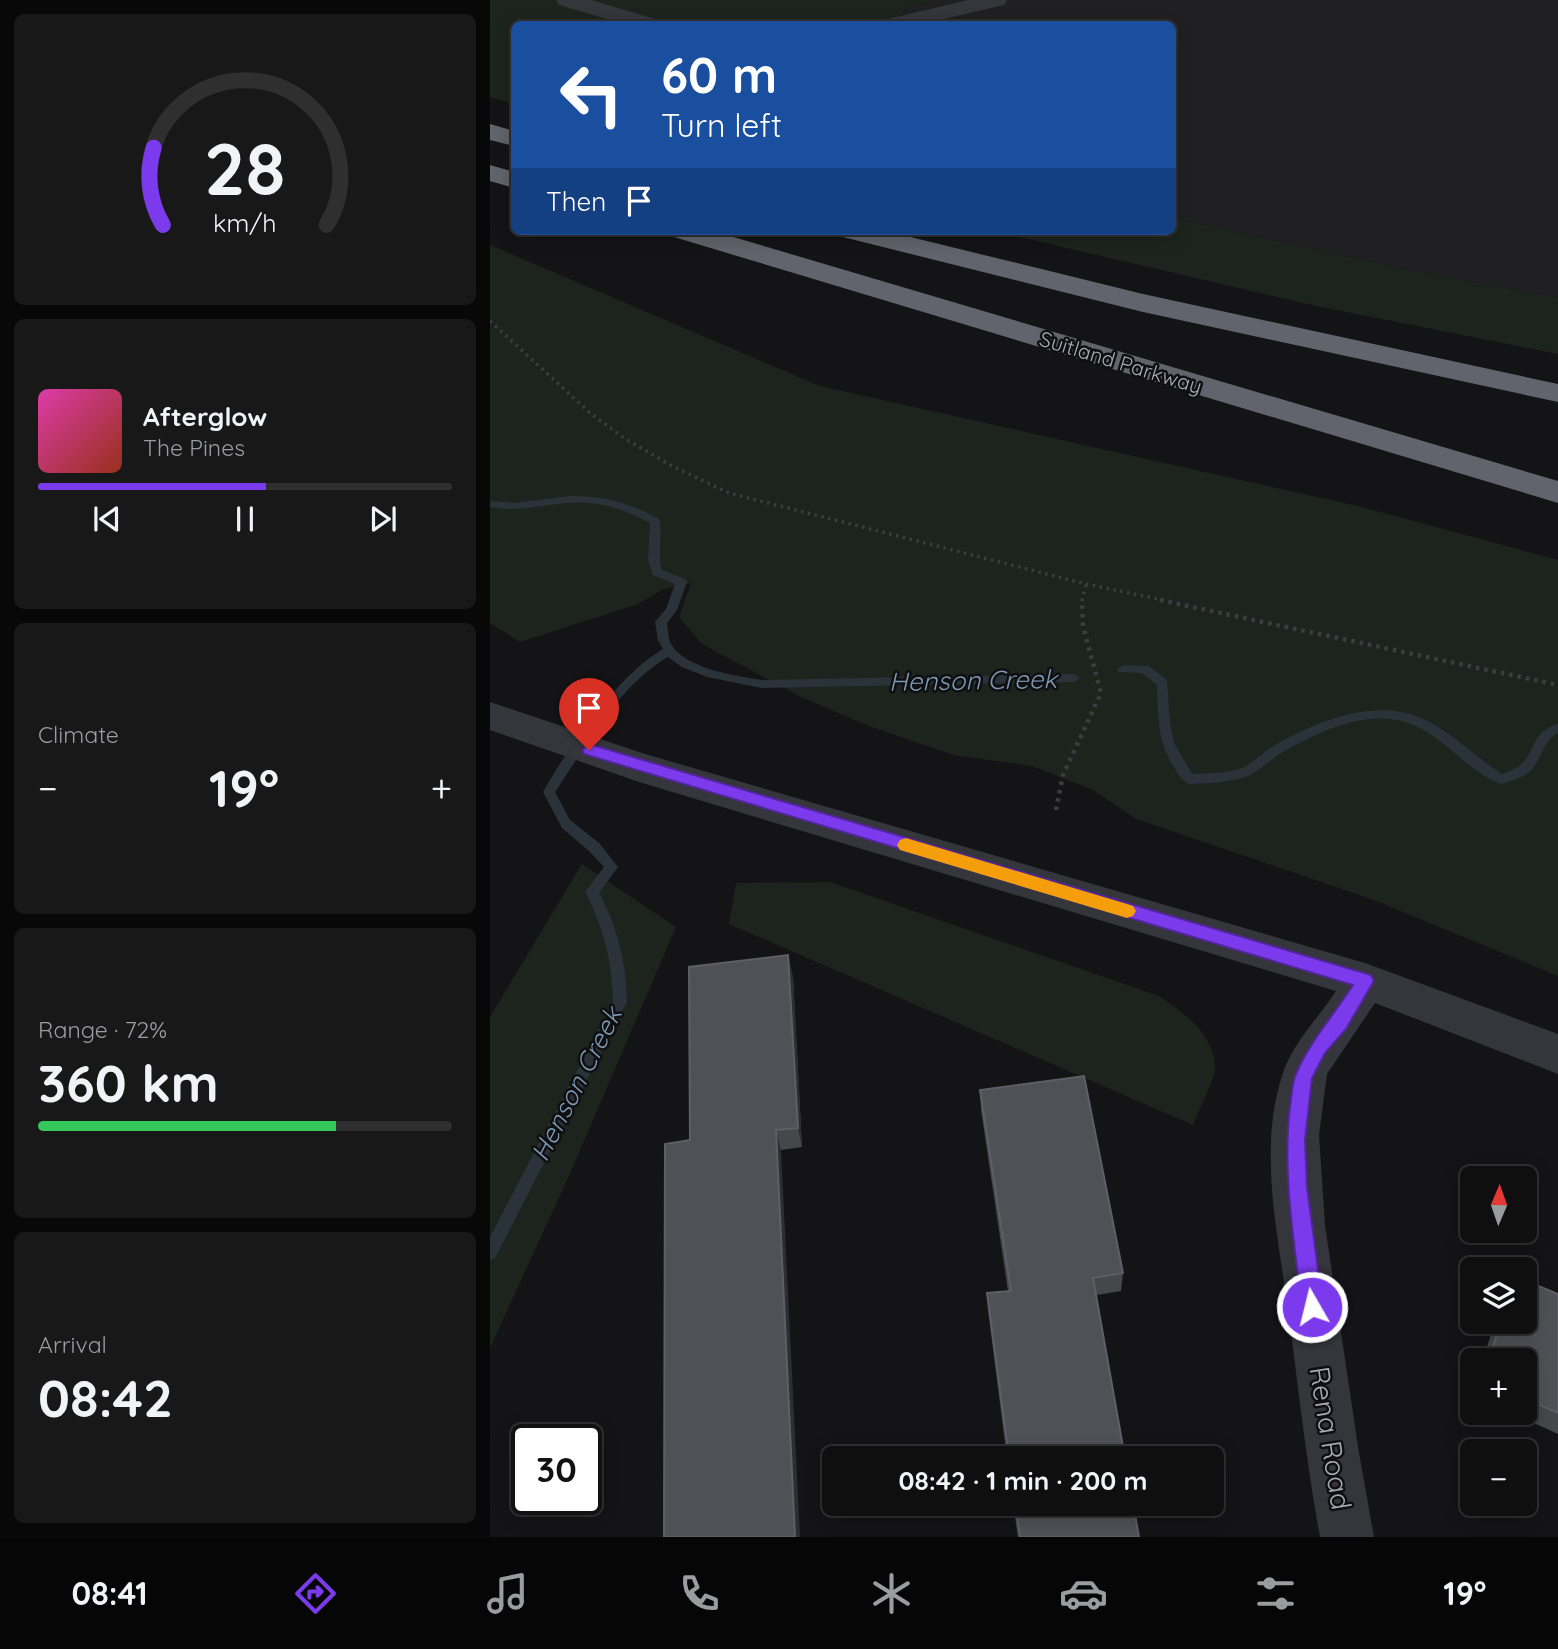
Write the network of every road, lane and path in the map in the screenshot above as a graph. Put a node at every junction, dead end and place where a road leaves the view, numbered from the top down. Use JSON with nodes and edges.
{"nodes":[{"id":1,"x":567,"y":0,"type":"edge"},
{"id":2,"x":996,"y":0,"type":"edge"},
{"id":3,"x":637,"y":21,"type":"edge"},
{"id":4,"x":908,"y":21,"type":"edge"},
{"id":5,"x":490,"y":132,"type":"edge"},
{"id":6,"x":511,"y":138,"type":"edge"},
{"id":7,"x":490,"y":173,"type":"edge"},
{"id":8,"x":511,"y":179,"type":"edge"},
{"id":9,"x":697,"y":235,"type":"edge"},
{"id":10,"x":869,"y":235,"type":"edge"},
{"id":11,"x":490,"y":321,"type":"edge"},
{"id":12,"x":1558,"y":393,"type":"edge"},
{"id":13,"x":1558,"y":492,"type":"edge"},
{"id":14,"x":1086,"y":584,"type":"junction"},
{"id":15,"x":1558,"y":685,"type":"edge"},
{"id":16,"x":490,"y":716,"type":"edge"},
{"id":17,"x":1056,"y":810,"type":"dead end"},
{"id":18,"x":1365,"y":981,"type":"junction"},
{"id":19,"x":1558,"y":1054,"type":"edge"},
{"id":20,"x":1347,"y":1537,"type":"edge"}],
"edges":[{"from":1,"to":3,"type":"street"},
{"from":2,"to":4,"type":"street"},
{"from":5,"to":6,"type":"highway"},
{"from":7,"to":8,"type":"highway"},
{"from":9,"to":13,"type":"highway","name":"Suitland Parkway"},
{"from":10,"to":12,"type":"highway"},
{"from":11,"to":14,"type":"path"},
{"from":14,"to":15,"type":"path"},
{"from":14,"to":17,"type":"path"},
{"from":16,"to":18,"type":"street"},
{"from":18,"to":19,"type":"street"},
{"from":18,"to":20,"type":"street","name":"Rena Road"}]}
